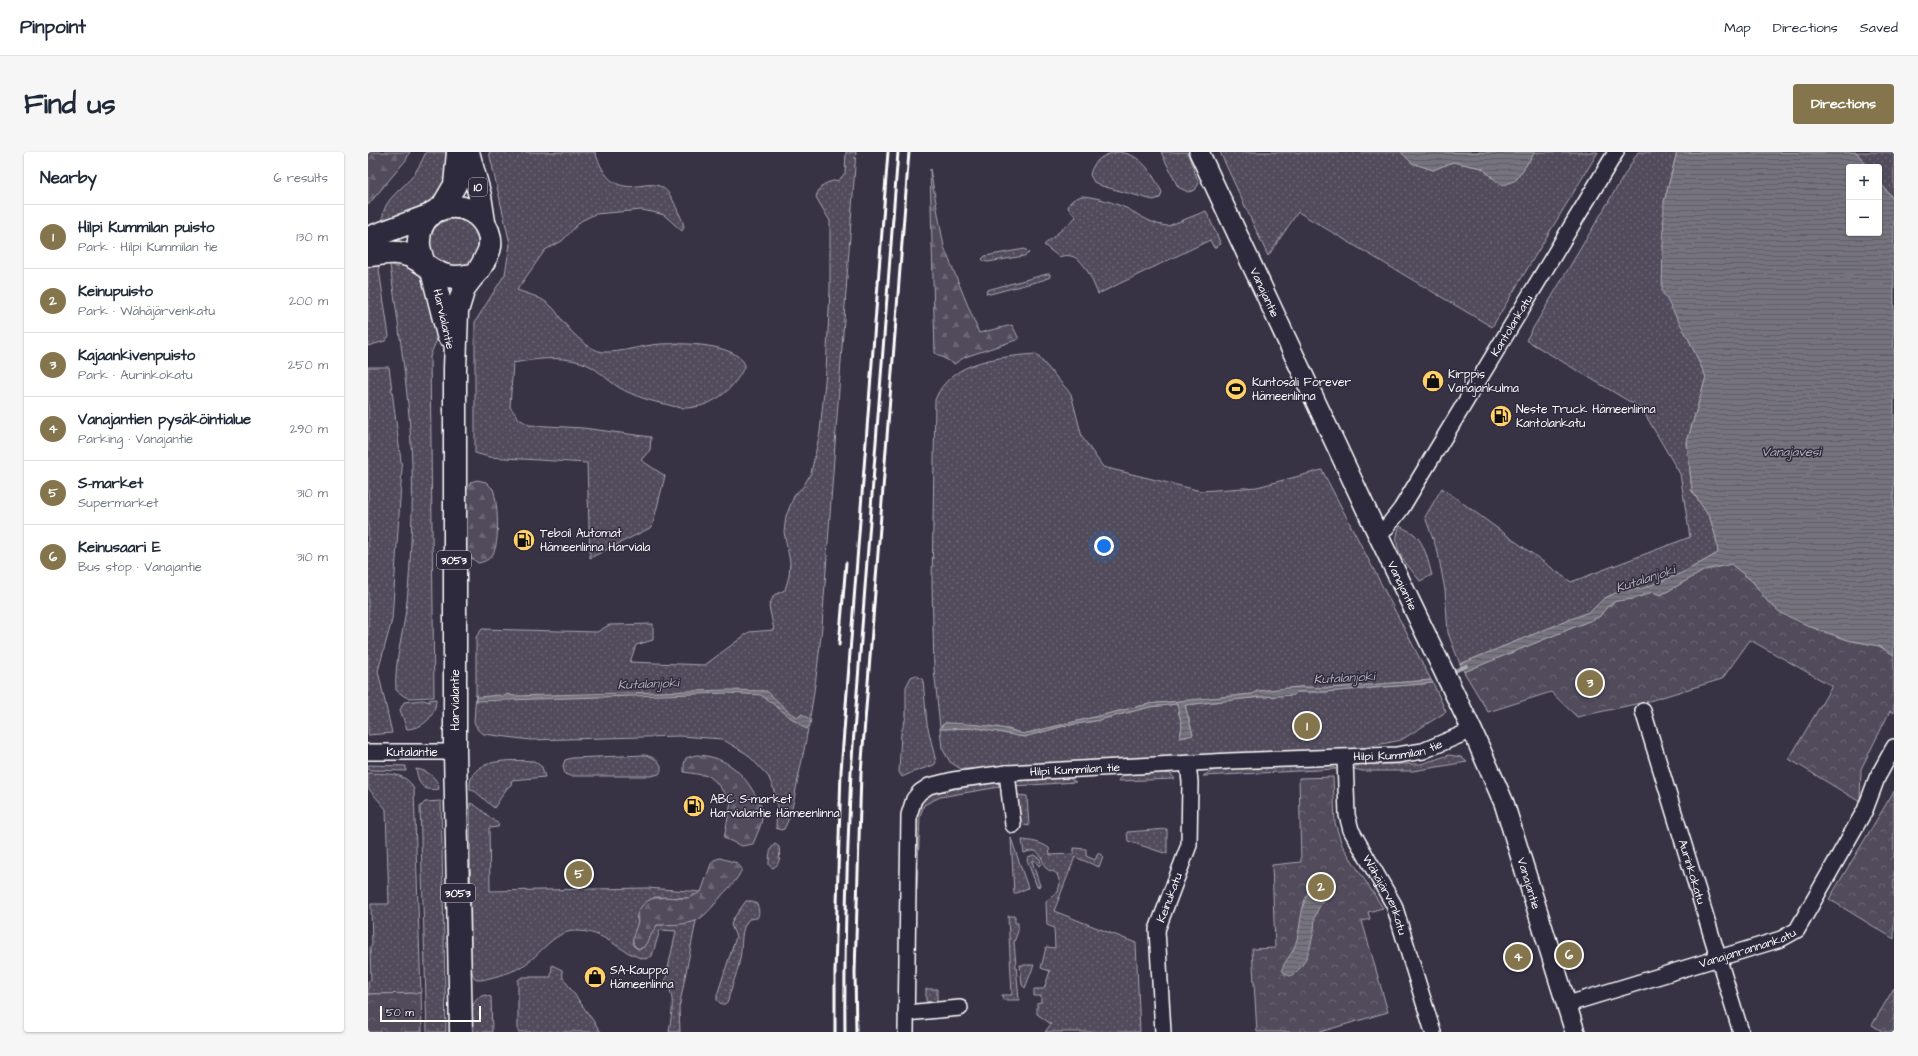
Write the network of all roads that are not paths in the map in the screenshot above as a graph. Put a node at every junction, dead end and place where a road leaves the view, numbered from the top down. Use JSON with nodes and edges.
{"nodes":[{"id":1,"x":458,"y":152,"type":"edge"},
{"id":2,"x":468,"y":152,"type":"edge"},
{"id":3,"x":1199,"y":152,"type":"edge"},
{"id":4,"x":1616,"y":152,"type":"edge"},
{"id":5,"x":436,"y":212,"type":"junction"},
{"id":6,"x":484,"y":222,"type":"junction"},
{"id":7,"x":368,"y":238,"type":"edge"},
{"id":8,"x":368,"y":255,"type":"edge"},
{"id":9,"x":428,"y":267,"type":"junction"},
{"id":10,"x":474,"y":275,"type":"junction"},
{"id":11,"x":455,"y":369,"type":"junction"},
{"id":12,"x":1379,"y":537,"type":"junction"},
{"id":13,"x":1643,"y":711,"type":"dead end"},
{"id":14,"x":1472,"y":730,"type":"junction"},
{"id":15,"x":1894,"y":747,"type":"edge"},
{"id":16,"x":368,"y":752,"type":"edge"},
{"id":17,"x":455,"y":752,"type":"junction"},
{"id":18,"x":1345,"y":758,"type":"junction"},
{"id":19,"x":1188,"y":764,"type":"junction"},
{"id":20,"x":1007,"y":773,"type":"junction"},
{"id":21,"x":1013,"y":825,"type":"dead end"},
{"id":22,"x":1719,"y":956,"type":"junction"},
{"id":23,"x":1568,"y":1004,"type":"junction"},
{"id":24,"x":960,"y":1008,"type":"dead end"},
{"id":25,"x":906,"y":1013,"type":"junction"},
{"id":26,"x":460,"y":1032,"type":"edge"},
{"id":27,"x":906,"y":1032,"type":"edge"},
{"id":28,"x":1163,"y":1032,"type":"edge"},
{"id":29,"x":1432,"y":1032,"type":"edge"},
{"id":30,"x":1575,"y":1032,"type":"edge"},
{"id":31,"x":1741,"y":1032,"type":"edge"}],
"edges":[{"from":1,"to":5,"type":"main road","number":"10"},
{"from":2,"to":6,"type":"main road","number":"10"},
{"from":3,"to":12,"type":"street","name":"Vanajantie"},
{"from":4,"to":12,"type":"street","name":"Kantolankatu"},
{"from":5,"to":6,"type":"main road","number":"10"},
{"from":5,"to":7,"type":"main road","number":"10"},
{"from":5,"to":9,"type":"main road","number":"10"},
{"from":6,"to":10,"type":"main road","number":"10"},
{"from":8,"to":9,"type":"main road"},
{"from":9,"to":10,"type":"main road"},
{"from":9,"to":11,"type":"main road","name":"Harvialantie","number":"3053"},
{"from":10,"to":11,"type":"main road","name":"Harvialantie","number":"3053"},
{"from":11,"to":17,"type":"main road","name":"Harvialantie","number":"3053"},
{"from":12,"to":14,"type":"street","name":"Vanajantie"},
{"from":13,"to":22,"type":"street","name":"Aurinkokatu"},
{"from":14,"to":18,"type":"street","name":"Hilpi Kummilan tie"},
{"from":14,"to":23,"type":"street","name":"Vanajantie"},
{"from":15,"to":22,"type":"street","name":"Vanajanrannankatu"},
{"from":16,"to":17,"type":"street","name":"Kutalantie"},
{"from":17,"to":26,"type":"main road","name":"Harvialantie","number":"3053"},
{"from":18,"to":19,"type":"street","name":"Hilpi Kummilan tie"},
{"from":18,"to":29,"type":"street","name":"Wähäjärvenkatu"},
{"from":19,"to":20,"type":"street","name":"Hilpi Kummilan tie"},
{"from":19,"to":28,"type":"street","name":"Keinukatu"},
{"from":20,"to":21,"type":"street"},
{"from":20,"to":25,"type":"street","name":"Hilpi Kummilan tie"},
{"from":22,"to":23,"type":"street","name":"Vanajanrannankatu"},
{"from":22,"to":31,"type":"street","name":"Aurinkokatu"},
{"from":23,"to":30,"type":"street","name":"Vanajantie"},
{"from":24,"to":25,"type":"street"},
{"from":25,"to":27,"type":"street","name":"Hilpi Kummilan tie"}]}
